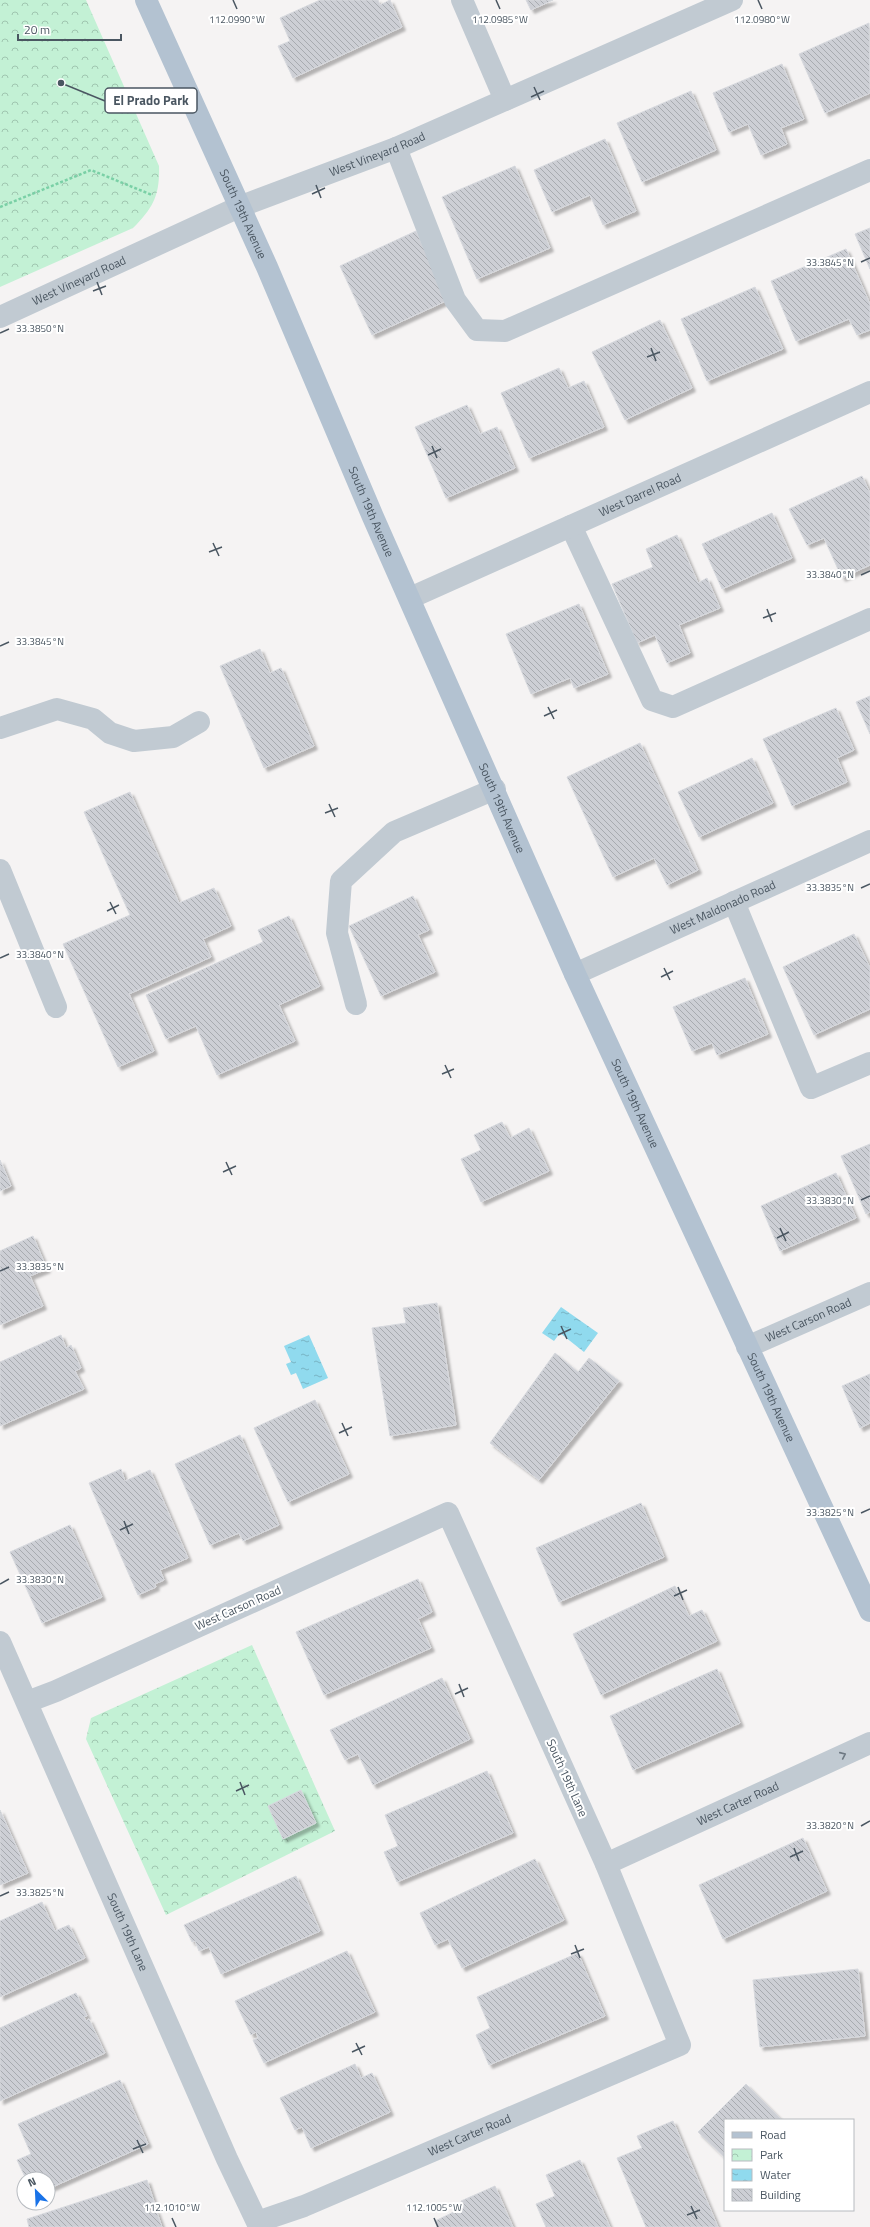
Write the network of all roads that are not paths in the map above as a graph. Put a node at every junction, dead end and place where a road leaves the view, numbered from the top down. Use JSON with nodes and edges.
{"nodes":[{"id":1,"x":146,"y":0,"type":"edge"},
{"id":2,"x":462,"y":0,"type":"edge"},
{"id":3,"x":732,"y":0,"type":"edge"},
{"id":4,"x":505,"y":100,"type":"junction"},
{"id":5,"x":396,"y":148,"type":"junction"},
{"id":6,"x":870,"y":170,"type":"edge"},
{"id":7,"x":238,"y":207,"type":"junction"},
{"id":8,"x":0,"y":317,"type":"edge"},
{"id":9,"x":870,"y":392,"type":"edge"},
{"id":10,"x":571,"y":526,"type":"junction"},
{"id":11,"x":410,"y":598,"type":"junction"},
{"id":12,"x":870,"y":619,"type":"edge"},
{"id":13,"x":199,"y":722,"type":"dead end"},
{"id":14,"x":0,"y":728,"type":"edge"},
{"id":15,"x":495,"y":789,"type":"junction"},
{"id":16,"x":870,"y":841,"type":"edge"},
{"id":17,"x":0,"y":870,"type":"edge"},
{"id":18,"x":734,"y":902,"type":"junction"},
{"id":19,"x":575,"y":974,"type":"junction"},
{"id":20,"x":356,"y":1004,"type":"dead end"},
{"id":21,"x":56,"y":1007,"type":"dead end"},
{"id":22,"x":870,"y":1063,"type":"edge"},
{"id":23,"x":870,"y":1293,"type":"edge"},
{"id":24,"x":747,"y":1347,"type":"junction"},
{"id":25,"x":448,"y":1513,"type":"joint"},
{"id":26,"x":870,"y":1611,"type":"edge"},
{"id":27,"x":0,"y":1642,"type":"edge"},
{"id":28,"x":27,"y":1702,"type":"junction"},
{"id":29,"x":870,"y":1743,"type":"edge"},
{"id":30,"x":606,"y":1864,"type":"junction"},
{"id":31,"x":680,"y":2045,"type":"joint"},
{"id":32,"x":257,"y":2222,"type":"joint"}],
"edges":[{"from":1,"to":7,"type":"main road","name":"South 19th Avenue"},
{"from":2,"to":4,"type":"street"},
{"from":3,"to":4,"type":"street","name":"West Vineyard Road"},
{"from":4,"to":5,"type":"street","name":"West Vineyard Road"},
{"from":5,"to":6,"type":"street"},
{"from":5,"to":7,"type":"street","name":"West Vineyard Road"},
{"from":7,"to":8,"type":"street","name":"West Vineyard Road"},
{"from":7,"to":11,"type":"main road","name":"South 19th Avenue"},
{"from":9,"to":10,"type":"street","name":"West Darrel Road"},
{"from":10,"to":11,"type":"street","name":"West Darrel Road"},
{"from":10,"to":12,"type":"street"},
{"from":11,"to":15,"type":"main road","name":"South 19th Avenue"},
{"from":13,"to":14,"type":"street"},
{"from":15,"to":19,"type":"main road","name":"South 19th Avenue"},
{"from":15,"to":20,"type":"street"},
{"from":16,"to":18,"type":"street","name":"West Maldonado Road"},
{"from":17,"to":21,"type":"street"},
{"from":18,"to":19,"type":"street","name":"West Maldonado Road"},
{"from":18,"to":22,"type":"street"},
{"from":19,"to":24,"type":"main road","name":"South 19th Avenue"},
{"from":23,"to":24,"type":"street","name":"West Carson Road"},
{"from":24,"to":26,"type":"main road","name":"South 19th Avenue"},
{"from":25,"to":28,"type":"street","name":"West Carson Road"},
{"from":25,"to":30,"type":"street","name":"South 19th Lane"},
{"from":27,"to":28,"type":"street","name":"South 19th Lane"},
{"from":28,"to":32,"type":"street","name":"South 19th Lane"},
{"from":30,"to":29,"type":"street","name":"West Carter Road","one_way":true},
{"from":30,"to":31,"type":"street","name":"South 19th Lane"},
{"from":31,"to":32,"type":"street","name":"West Carter Road"}]}
